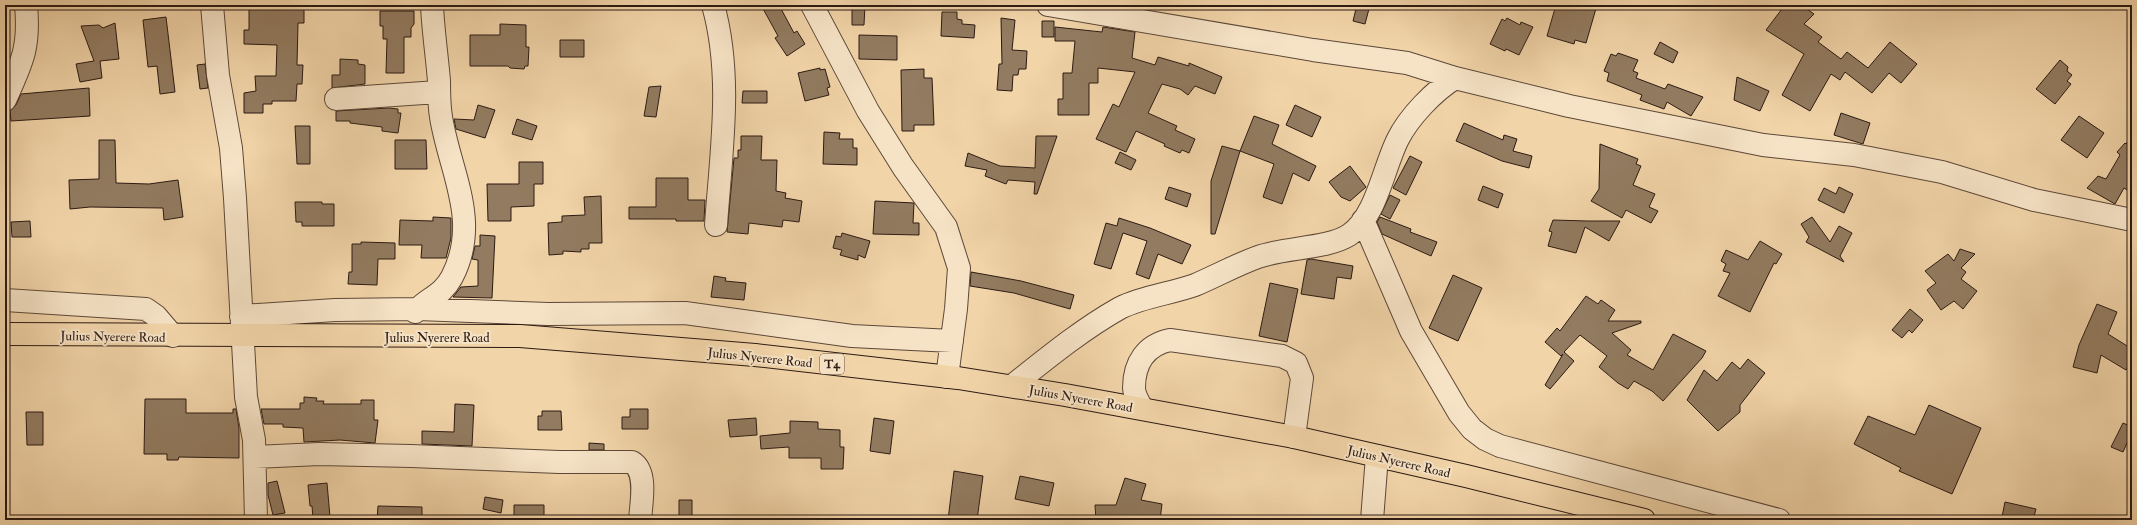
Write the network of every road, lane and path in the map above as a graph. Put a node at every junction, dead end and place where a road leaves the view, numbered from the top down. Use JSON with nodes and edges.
{"nodes":[{"id":1,"x":26,"y":5,"type":"edge"},
{"id":2,"x":212,"y":5,"type":"edge"},
{"id":3,"x":432,"y":5,"type":"edge"},
{"id":4,"x":713,"y":5,"type":"edge"},
{"id":5,"x":812,"y":5,"type":"edge"},
{"id":6,"x":1048,"y":5,"type":"edge"},
{"id":7,"x":1455,"y":78,"type":"junction"},
{"id":8,"x":438,"y":92,"type":"junction"},
{"id":9,"x":336,"y":99,"type":"dead end"},
{"id":10,"x":5,"y":100,"type":"edge"},
{"id":11,"x":1363,"y":220,"type":"junction"},
{"id":12,"x":2132,"y":220,"type":"edge"},
{"id":13,"x":716,"y":225,"type":"dead end"},
{"id":14,"x":5,"y":300,"type":"edge"},
{"id":15,"x":418,"y":309,"type":"junction"},
{"id":16,"x":241,"y":326,"type":"junction"},
{"id":17,"x":5,"y":334,"type":"edge"},
{"id":18,"x":173,"y":336,"type":"junction"},
{"id":19,"x":404,"y":337,"type":"junction"},
{"id":20,"x":952,"y":341,"type":"junction"},
{"id":21,"x":947,"y":377,"type":"junction"},
{"id":22,"x":1012,"y":386,"type":"junction"},
{"id":23,"x":1142,"y":408,"type":"junction"},
{"id":24,"x":1294,"y":438,"type":"junction"},
{"id":25,"x":1377,"y":456,"type":"junction"},
{"id":26,"x":255,"y":457,"type":"junction"},
{"id":27,"x":256,"y":520,"type":"edge"},
{"id":28,"x":640,"y":520,"type":"edge"},
{"id":29,"x":1372,"y":520,"type":"edge"},
{"id":30,"x":1644,"y":520,"type":"edge"},
{"id":31,"x":1779,"y":520,"type":"edge"}],
"edges":[{"from":1,"to":10,"type":"street"},
{"from":2,"to":16,"type":"street"},
{"from":3,"to":8,"type":"street"},
{"from":4,"to":13,"type":"street"},
{"from":5,"to":20,"type":"street"},
{"from":6,"to":7,"type":"street"},
{"from":7,"to":11,"type":"street"},
{"from":7,"to":12,"type":"street"},
{"from":8,"to":9,"type":"street"},
{"from":8,"to":15,"type":"street"},
{"from":11,"to":22,"type":"street"},
{"from":11,"to":31,"type":"street"},
{"from":14,"to":18,"type":"street"},
{"from":15,"to":16,"type":"street"},
{"from":15,"to":19,"type":"street"},
{"from":15,"to":20,"type":"street"},
{"from":16,"to":18,"type":"highway","name":"Julius Nyerere Road","number":"T4"},
{"from":16,"to":19,"type":"highway","name":"Julius Nyerere Road","number":"T4"},
{"from":16,"to":26,"type":"street"},
{"from":17,"to":18,"type":"highway","name":"Julius Nyerere Road","number":"T4"},
{"from":19,"to":21,"type":"highway","name":"Julius Nyerere Road","number":"T4"},
{"from":20,"to":21,"type":"street"},
{"from":21,"to":22,"type":"highway","name":"Julius Nyerere Road","number":"T4"},
{"from":22,"to":23,"type":"highway","name":"Julius Nyerere Road","number":"T4"},
{"from":23,"to":24,"type":"highway","name":"Julius Nyerere Road","number":"T4"},
{"from":23,"to":24,"type":"street"},
{"from":24,"to":25,"type":"highway","name":"Julius Nyerere Road","number":"T4"},
{"from":25,"to":29,"type":"street"},
{"from":25,"to":30,"type":"highway","name":"Julius Nyerere Road","number":"T4"},
{"from":26,"to":27,"type":"street"},
{"from":26,"to":28,"type":"street"}]}
